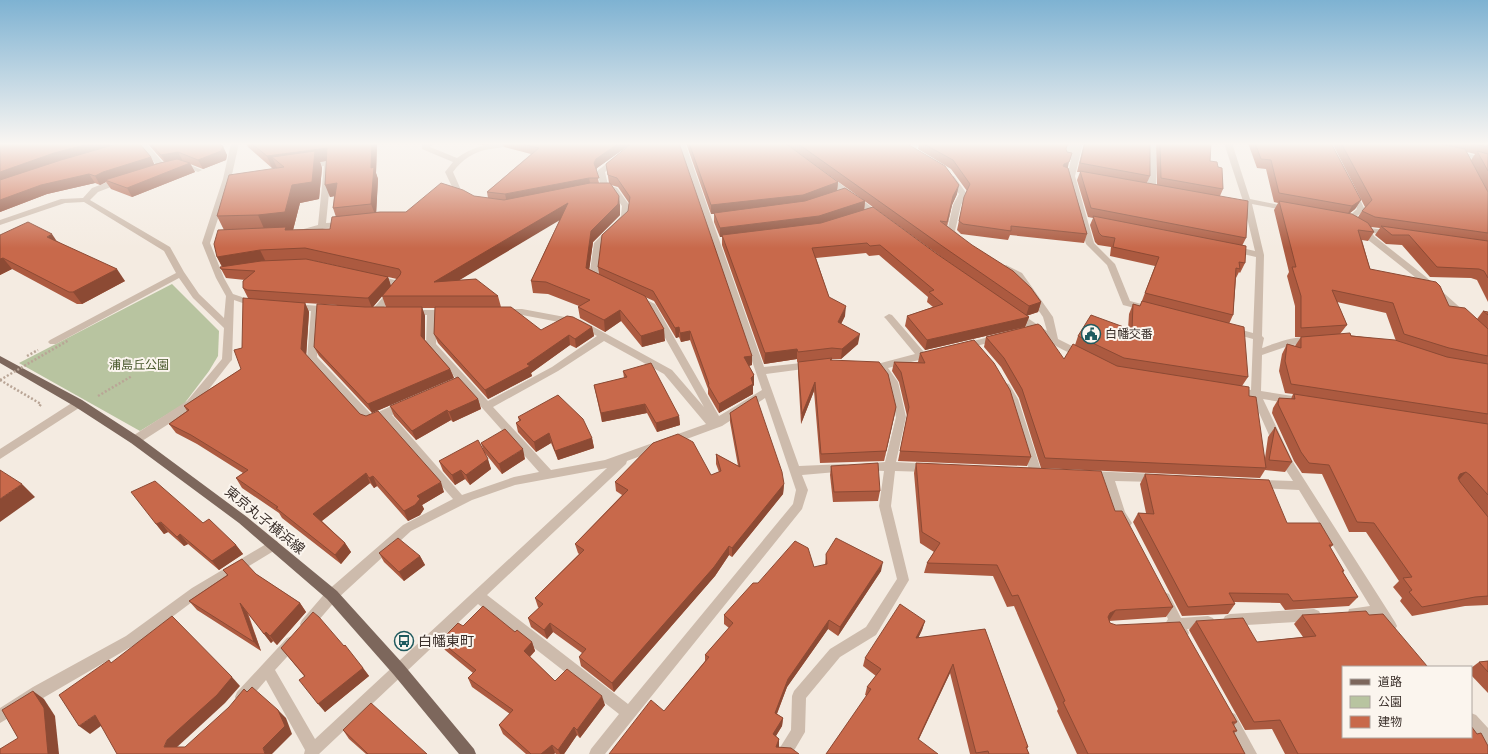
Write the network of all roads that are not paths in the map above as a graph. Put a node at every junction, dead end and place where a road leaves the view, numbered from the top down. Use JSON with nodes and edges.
{"nodes":[{"id":1,"x":127,"y":178,"type":"edge"},
{"id":2,"x":231,"y":178,"type":"edge"},
{"id":3,"x":327,"y":178,"type":"edge"},
{"id":4,"x":452,"y":178,"type":"edge"},
{"id":5,"x":602,"y":178,"type":"edge"},
{"id":6,"x":695,"y":178,"type":"edge"},
{"id":7,"x":826,"y":178,"type":"edge"},
{"id":8,"x":951,"y":178,"type":"edge"},
{"id":9,"x":1076,"y":178,"type":"edge"},
{"id":10,"x":1152,"y":178,"type":"edge"},
{"id":11,"x":1238,"y":178,"type":"edge"},
{"id":12,"x":1348,"y":183,"type":"edge"},
{"id":13,"x":598,"y":190,"type":"edge"},
{"id":14,"x":614,"y":190,"type":"junction"},
{"id":15,"x":1152,"y":190,"type":"edge"},
{"id":16,"x":85,"y":200,"type":"junction"},
{"id":17,"x":475,"y":200,"type":"edge"},
{"id":18,"x":1245,"y":204,"type":"junction"},
{"id":19,"x":1294,"y":210,"type":"edge"},
{"id":20,"x":885,"y":221,"type":"edge"},
{"id":21,"x":0,"y":223,"type":"edge"},
{"id":22,"x":351,"y":223,"type":"edge"},
{"id":23,"x":322,"y":226,"type":"junction"},
{"id":24,"x":1367,"y":230,"type":"junction"},
{"id":25,"x":293,"y":233,"type":"edge"},
{"id":26,"x":1398,"y":234,"type":"edge"},
{"id":27,"x":968,"y":246,"type":"edge"},
{"id":28,"x":1222,"y":247,"type":"edge"},
{"id":29,"x":1260,"y":255,"type":"junction"},
{"id":30,"x":1000,"y":265,"type":"edge"},
{"id":31,"x":181,"y":274,"type":"junction"},
{"id":32,"x":370,"y":277,"type":"edge"},
{"id":33,"x":608,"y":285,"type":"edge"},
{"id":34,"x":629,"y":294,"type":"edge"},
{"id":35,"x":230,"y":296,"type":"junction"},
{"id":36,"x":266,"y":305,"type":"edge"},
{"id":37,"x":287,"y":306,"type":"edge"},
{"id":38,"x":316,"y":308,"type":"junction"},
{"id":39,"x":339,"y":310,"type":"edge"},
{"id":40,"x":1155,"y":310,"type":"edge"},
{"id":41,"x":1010,"y":311,"type":"edge"},
{"id":42,"x":389,"y":312,"type":"edge"},
{"id":43,"x":403,"y":312,"type":"edge"},
{"id":44,"x":432,"y":312,"type":"junction"},
{"id":45,"x":454,"y":312,"type":"edge"},
{"id":46,"x":492,"y":312,"type":"edge"},
{"id":47,"x":889,"y":317,"type":"dead end"},
{"id":48,"x":1468,"y":320,"type":"edge"},
{"id":49,"x":228,"y":327,"type":"junction"},
{"id":50,"x":1222,"y":328,"type":"edge"},
{"id":51,"x":1036,"y":329,"type":"junction"},
{"id":52,"x":1023,"y":332,"type":"edge"},
{"id":53,"x":604,"y":336,"type":"junction"},
{"id":54,"x":1009,"y":336,"type":"edge"},
{"id":55,"x":1259,"y":338,"type":"junction"},
{"id":56,"x":1320,"y":340,"type":"edge"},
{"id":57,"x":1054,"y":341,"type":"junction"},
{"id":58,"x":53,"y":342,"type":"road end"},
{"id":59,"x":974,"y":344,"type":"junction"},
{"id":60,"x":1258,"y":353,"type":"junction"},
{"id":61,"x":983,"y":354,"type":"edge"},
{"id":62,"x":922,"y":356,"type":"junction"},
{"id":63,"x":1089,"y":358,"type":"edge"},
{"id":64,"x":3,"y":362,"type":"edge"},
{"id":65,"x":823,"y":364,"type":"edge"},
{"id":66,"x":867,"y":365,"type":"edge"},
{"id":67,"x":881,"y":366,"type":"junction"},
{"id":68,"x":761,"y":371,"type":"junction"},
{"id":69,"x":999,"y":376,"type":"edge"},
{"id":70,"x":464,"y":380,"type":"junction"},
{"id":71,"x":450,"y":386,"type":"edge"},
{"id":72,"x":1226,"y":389,"type":"edge"},
{"id":73,"x":768,"y":391,"type":"junction"},
{"id":74,"x":1256,"y":394,"type":"junction"},
{"id":75,"x":414,"y":401,"type":"edge"},
{"id":76,"x":1310,"y":402,"type":"edge"},
{"id":77,"x":80,"y":404,"type":"junction"},
{"id":78,"x":488,"y":406,"type":"junction"},
{"id":79,"x":385,"y":414,"type":"junction"},
{"id":80,"x":715,"y":424,"type":"junction"},
{"id":81,"x":136,"y":440,"type":"junction"},
{"id":82,"x":0,"y":455,"type":"edge"},
{"id":83,"x":624,"y":458,"type":"junction"},
{"id":84,"x":890,"y":466,"type":"junction"},
{"id":85,"x":936,"y":468,"type":"edge"},
{"id":86,"x":796,"y":471,"type":"junction"},
{"id":87,"x":1021,"y":472,"type":"edge"},
{"id":88,"x":1036,"y":473,"type":"junction"},
{"id":89,"x":1051,"y":474,"type":"edge"},
{"id":90,"x":550,"y":475,"type":"junction"},
{"id":91,"x":1080,"y":475,"type":"edge"},
{"id":92,"x":1108,"y":476,"type":"junction"},
{"id":93,"x":1164,"y":479,"type":"edge"},
{"id":94,"x":1249,"y":483,"type":"edge"},
{"id":95,"x":1303,"y":486,"type":"junction"},
{"id":96,"x":461,"y":501,"type":"junction"},
{"id":97,"x":1131,"y":533,"type":"edge"},
{"id":98,"x":273,"y":545,"type":"junction"},
{"id":99,"x":1159,"y":589,"type":"edge"},
{"id":100,"x":332,"y":595,"type":"junction"},
{"id":101,"x":478,"y":596,"type":"junction"},
{"id":102,"x":1381,"y":611,"type":"junction"},
{"id":103,"x":1342,"y":613,"type":"edge"},
{"id":104,"x":1326,"y":614,"type":"edge"},
{"id":105,"x":1162,"y":624,"type":"edge"},
{"id":106,"x":1177,"y":624,"type":"junction"},
{"id":107,"x":1397,"y":637,"type":"edge"},
{"id":108,"x":1188,"y":644,"type":"edge"},
{"id":109,"x":268,"y":670,"type":"junction"},
{"id":110,"x":398,"y":670,"type":"junction"},
{"id":111,"x":237,"y":704,"type":"edge"},
{"id":112,"x":1223,"y":706,"type":"edge"},
{"id":113,"x":630,"y":714,"type":"junction"},
{"id":114,"x":0,"y":716,"type":"edge"},
{"id":115,"x":1472,"y":721,"type":"edge"},
{"id":116,"x":1488,"y":739,"type":"edge"},
{"id":117,"x":312,"y":752,"type":"edge"},
{"id":118,"x":469,"y":754,"type":"edge"},
{"id":119,"x":596,"y":754,"type":"edge"},
{"id":120,"x":783,"y":754,"type":"edge"},
{"id":121,"x":1250,"y":754,"type":"edge"}],
"edges":[{"from":1,"to":16,"type":"street"},
{"from":2,"to":35,"type":"street"},
{"from":3,"to":23,"type":"street"},
{"from":4,"to":17,"type":"street"},
{"from":5,"to":14,"type":"street"},
{"from":6,"to":68,"type":"street"},
{"from":7,"to":20,"type":"street"},
{"from":8,"to":27,"type":"street"},
{"from":9,"to":40,"type":"street"},
{"from":10,"to":15,"type":"street"},
{"from":11,"to":18,"type":"street"},
{"from":12,"to":24,"type":"street"},
{"from":13,"to":14,"type":"street"},
{"from":14,"to":33,"type":"street"},
{"from":16,"to":21,"type":"street"},
{"from":16,"to":31,"type":"street"},
{"from":18,"to":19,"type":"street"},
{"from":18,"to":29,"type":"street"},
{"from":22,"to":23,"type":"street"},
{"from":23,"to":25,"type":"street"},
{"from":24,"to":26,"type":"street"},
{"from":24,"to":48,"type":"street"},
{"from":28,"to":29,"type":"street"},
{"from":29,"to":55,"type":"street"},
{"from":30,"to":57,"type":"street"},
{"from":31,"to":49,"type":"street"},
{"from":31,"to":58,"type":"street"},
{"from":32,"to":42,"type":"street"},
{"from":34,"to":80,"type":"street"},
{"from":35,"to":36,"type":"street"},
{"from":35,"to":49,"type":"street"},
{"from":37,"to":38,"type":"street"},
{"from":38,"to":39,"type":"street"},
{"from":38,"to":79,"type":"street"},
{"from":41,"to":51,"type":"street"},
{"from":43,"to":44,"type":"street"},
{"from":44,"to":45,"type":"street"},
{"from":44,"to":70,"type":"street"},
{"from":46,"to":53,"type":"street"},
{"from":47,"to":62,"type":"street"},
{"from":49,"to":81,"type":"street"},
{"from":50,"to":55,"type":"street"},
{"from":51,"to":52,"type":"street"},
{"from":51,"to":57,"type":"street"},
{"from":53,"to":78,"type":"street"},
{"from":53,"to":80,"type":"street"},
{"from":54,"to":59,"type":"street"},
{"from":55,"to":60,"type":"street"},
{"from":56,"to":60,"type":"street"},
{"from":57,"to":63,"type":"street"},
{"from":59,"to":61,"type":"street"},
{"from":59,"to":62,"type":"street"},
{"from":60,"to":74,"type":"street"},
{"from":62,"to":67,"type":"street"},
{"from":64,"to":77,"type":"main road","name":"東京丸子横浜線"},
{"from":65,"to":68,"type":"street"},
{"from":66,"to":67,"type":"street"},
{"from":67,"to":84,"type":"street"},
{"from":68,"to":73,"type":"street"},
{"from":69,"to":88,"type":"street"},
{"from":70,"to":71,"type":"street"},
{"from":70,"to":78,"type":"street"},
{"from":72,"to":74,"type":"street"},
{"from":73,"to":80,"type":"street"},
{"from":73,"to":86,"type":"street"},
{"from":74,"to":76,"type":"street"},
{"from":74,"to":95,"type":"street"},
{"from":75,"to":79,"type":"street"},
{"from":77,"to":81,"type":"main road","name":"東京丸子横浜線"},
{"from":77,"to":82,"type":"street"},
{"from":78,"to":90,"type":"street"},
{"from":79,"to":96,"type":"street"},
{"from":80,"to":83,"type":"street"},
{"from":81,"to":98,"type":"main road","name":"東京丸子横浜線"},
{"from":83,"to":90,"type":"street"},
{"from":83,"to":101,"type":"street"},
{"from":84,"to":85,"type":"street"},
{"from":84,"to":86,"type":"street"},
{"from":84,"to":120,"type":"street"},
{"from":86,"to":113,"type":"street"},
{"from":87,"to":88,"type":"street"},
{"from":88,"to":89,"type":"street"},
{"from":90,"to":96,"type":"street"},
{"from":91,"to":92,"type":"street"},
{"from":92,"to":93,"type":"street"},
{"from":92,"to":97,"type":"street"},
{"from":94,"to":95,"type":"street"},
{"from":95,"to":102,"type":"street"},
{"from":96,"to":100,"type":"street"},
{"from":98,"to":100,"type":"main road","name":"東京丸子横浜線"},
{"from":98,"to":114,"type":"street"},
{"from":99,"to":106,"type":"street"},
{"from":100,"to":109,"type":"street"},
{"from":100,"to":110,"type":"main road","name":"東京丸子横浜線"},
{"from":101,"to":110,"type":"street"},
{"from":101,"to":113,"type":"street"},
{"from":102,"to":103,"type":"street"},
{"from":102,"to":107,"type":"street"},
{"from":104,"to":106,"type":"street"},
{"from":105,"to":106,"type":"street"},
{"from":106,"to":108,"type":"street"},
{"from":109,"to":111,"type":"street"},
{"from":109,"to":117,"type":"street"},
{"from":110,"to":117,"type":"street"},
{"from":110,"to":118,"type":"main road","name":"東京丸子横浜線"},
{"from":112,"to":121,"type":"street"},
{"from":113,"to":119,"type":"street"},
{"from":115,"to":116,"type":"street"}]}
